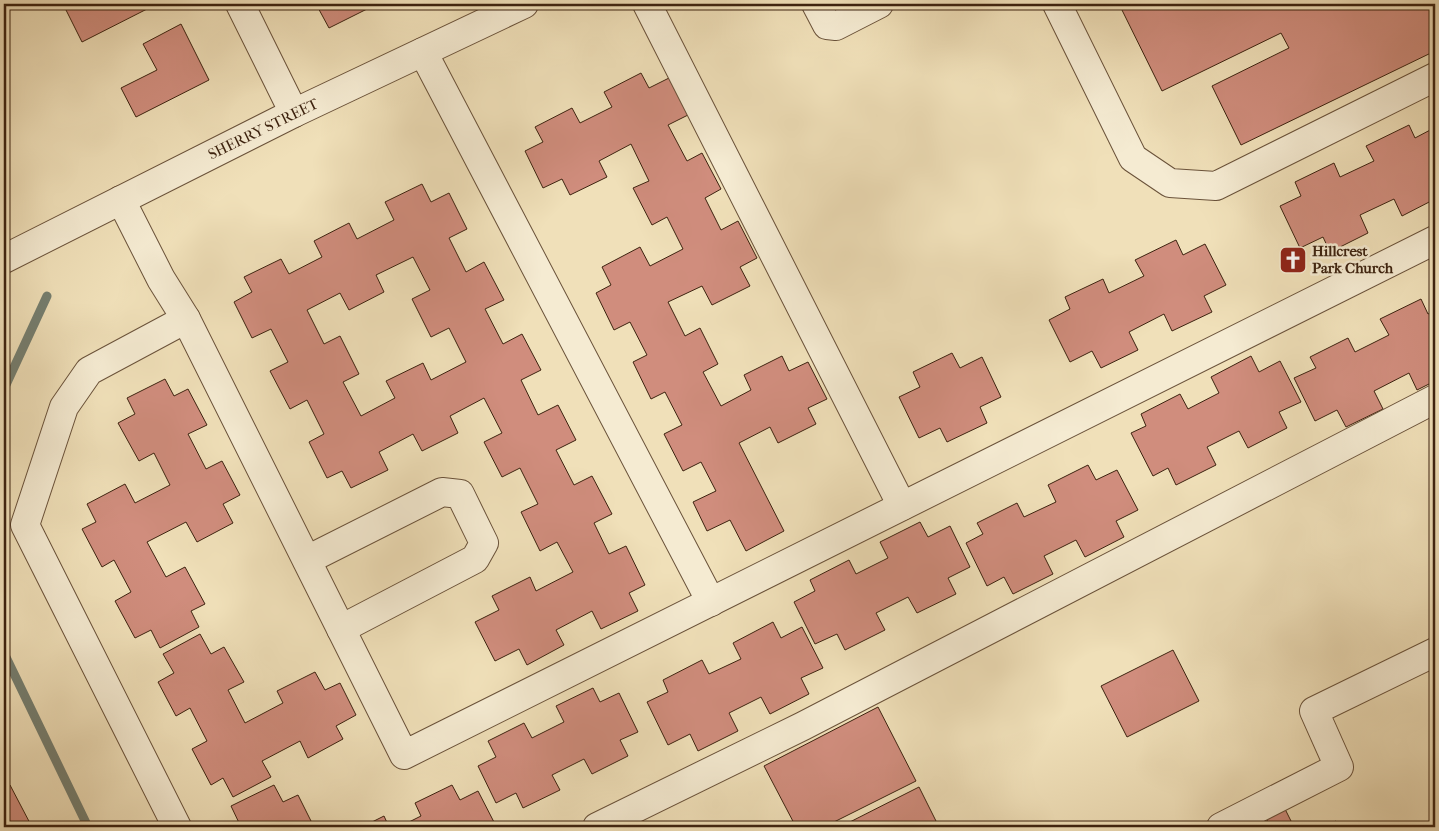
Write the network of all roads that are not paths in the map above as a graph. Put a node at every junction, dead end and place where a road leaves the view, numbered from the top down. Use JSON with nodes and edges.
{"nodes":[{"id":1,"x":240,"y":4,"type":"edge"},
{"id":2,"x":524,"y":4,"type":"edge"},
{"id":3,"x":647,"y":4,"type":"edge"},
{"id":4,"x":816,"y":4,"type":"edge"},
{"id":5,"x":879,"y":4,"type":"edge"},
{"id":6,"x":1057,"y":4,"type":"edge"},
{"id":7,"x":423,"y":52,"type":"junction"},
{"id":8,"x":1435,"y":77,"type":"edge"},
{"id":9,"x":294,"y":113,"type":"junction"},
{"id":10,"x":120,"y":200,"type":"junction"},
{"id":11,"x":1435,"y":240,"type":"edge"},
{"id":12,"x":4,"y":258,"type":"edge"},
{"id":13,"x":186,"y":319,"type":"junction"},
{"id":14,"x":1435,"y":399,"type":"edge"},
{"id":15,"x":902,"y":506,"type":"junction"},
{"id":16,"x":307,"y":560,"type":"junction"},
{"id":17,"x":711,"y":602,"type":"junction"},
{"id":18,"x":341,"y":629,"type":"junction"},
{"id":19,"x":1435,"y":652,"type":"edge"},
{"id":20,"x":178,"y":827,"type":"edge"},
{"id":21,"x":597,"y":827,"type":"edge"},
{"id":22,"x":1221,"y":827,"type":"edge"}],
"edges":[{"from":1,"to":9,"type":"street"},
{"from":2,"to":7,"type":"street","name":"SHERRY STREET"},
{"from":3,"to":15,"type":"street"},
{"from":4,"to":5,"type":"street"},
{"from":6,"to":8,"type":"street"},
{"from":7,"to":9,"type":"street","name":"SHERRY STREET"},
{"from":7,"to":17,"type":"street"},
{"from":9,"to":10,"type":"street","name":"SHERRY STREET"},
{"from":10,"to":12,"type":"street","name":"SHERRY STREET"},
{"from":10,"to":13,"type":"street"},
{"from":11,"to":15,"type":"street"},
{"from":13,"to":16,"type":"street"},
{"from":13,"to":20,"type":"street"},
{"from":14,"to":21,"type":"street"},
{"from":15,"to":17,"type":"street"},
{"from":16,"to":18,"type":"street"},
{"from":16,"to":18,"type":"street"},
{"from":17,"to":18,"type":"street"},
{"from":19,"to":22,"type":"street"}]}
